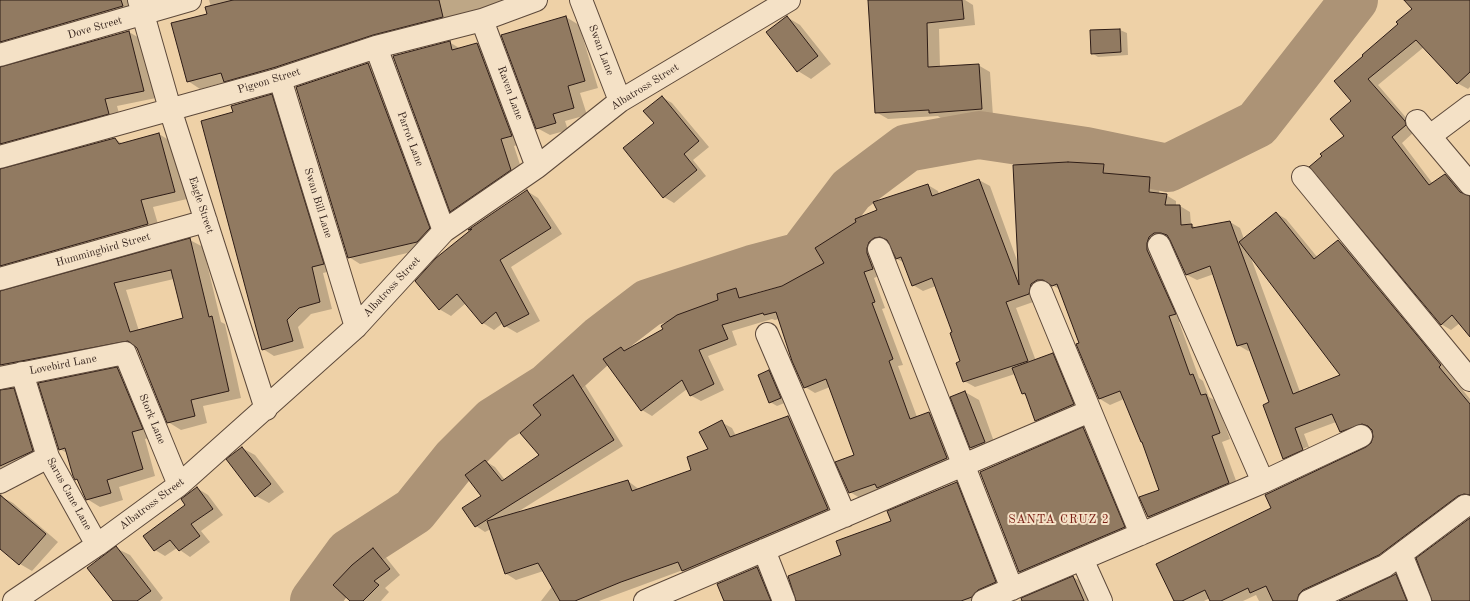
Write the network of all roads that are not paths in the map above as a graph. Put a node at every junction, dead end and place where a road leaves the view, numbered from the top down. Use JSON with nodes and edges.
{"nodes":[{"id":1,"x":190,"y":0,"type":"edge"},
{"id":2,"x":536,"y":0,"type":"edge"},
{"id":3,"x":581,"y":0,"type":"edge"},
{"id":4,"x":782,"y":2,"type":"edge"},
{"id":5,"x":142,"y":7,"type":"edge"},
{"id":6,"x":482,"y":20,"type":"junction"},
{"id":7,"x":376,"y":47,"type":"junction"},
{"id":8,"x":0,"y":55,"type":"edge"},
{"id":9,"x":280,"y":79,"type":"junction"},
{"id":10,"x":620,"y":101,"type":"junction"},
{"id":11,"x":1470,"y":106,"type":"edge"},
{"id":12,"x":170,"y":109,"type":"junction"},
{"id":13,"x":0,"y":157,"type":"edge"},
{"id":14,"x":537,"y":167,"type":"junction"},
{"id":15,"x":1303,"y":177,"type":"dead end"},
{"id":16,"x":1470,"y":184,"type":"edge"},
{"id":17,"x":206,"y":221,"type":"junction"},
{"id":18,"x":444,"y":231,"type":"junction"},
{"id":19,"x":1159,"y":245,"type":"dead end"},
{"id":20,"x":879,"y":249,"type":"dead end"},
{"id":21,"x":0,"y":279,"type":"edge"},
{"id":22,"x":1041,"y":292,"type":"dead end"},
{"id":23,"x":356,"y":327,"type":"junction"},
{"id":24,"x":768,"y":334,"type":"dead end"},
{"id":25,"x":125,"y":353,"type":"joint"},
{"id":26,"x":22,"y":373,"type":"junction"},
{"id":27,"x":0,"y":378,"type":"edge"},
{"id":28,"x":1470,"y":380,"type":"edge"},
{"id":29,"x":266,"y":409,"type":"junction"},
{"id":30,"x":1090,"y":411,"type":"junction"},
{"id":31,"x":1361,"y":436,"type":"dead end"},
{"id":32,"x":48,"y":457,"type":"junction"},
{"id":33,"x":964,"y":465,"type":"junction"},
{"id":34,"x":0,"y":482,"type":"edge"},
{"id":35,"x":1263,"y":482,"type":"junction"},
{"id":36,"x":179,"y":485,"type":"junction"},
{"id":37,"x":1466,"y":506,"type":"dead end"},
{"id":38,"x":845,"y":516,"type":"junction"},
{"id":39,"x":1141,"y":534,"type":"junction"},
{"id":40,"x":97,"y":545,"type":"junction"},
{"id":41,"x":764,"y":550,"type":"junction"},
{"id":42,"x":1401,"y":554,"type":"junction"},
{"id":43,"x":1082,"y":559,"type":"junction"},
{"id":44,"x":1012,"y":589,"type":"junction"},
{"id":45,"x":14,"y":601,"type":"edge"},
{"id":46,"x":645,"y":601,"type":"edge"},
{"id":47,"x":784,"y":601,"type":"edge"},
{"id":48,"x":983,"y":601,"type":"edge"},
{"id":49,"x":1101,"y":601,"type":"edge"},
{"id":50,"x":1309,"y":601,"type":"edge"},
{"id":51,"x":1420,"y":601,"type":"edge"}],
"edges":[{"from":1,"to":5,"type":"street","name":"Dove Street"},
{"from":2,"to":6,"type":"street","name":"Pigeon Street"},
{"from":3,"to":10,"type":"street","name":"Swan Lane"},
{"from":4,"to":10,"type":"street","name":"Albatross Street"},
{"from":5,"to":8,"type":"street","name":"Dove Street"},
{"from":5,"to":12,"type":"street","name":"Eagle Street"},
{"from":6,"to":7,"type":"street","name":"Pigeon Street"},
{"from":6,"to":14,"type":"street","name":"Raven Lane"},
{"from":7,"to":9,"type":"street","name":"Pigeon Street"},
{"from":7,"to":18,"type":"street","name":"Parrot Lane"},
{"from":9,"to":12,"type":"street","name":"Pigeon Street"},
{"from":9,"to":23,"type":"street","name":"Swan Bill Lane"},
{"from":10,"to":14,"type":"street","name":"Albatross Street"},
{"from":11,"to":16,"type":"street"},
{"from":12,"to":13,"type":"street","name":"Pigeon Street"},
{"from":12,"to":17,"type":"street","name":"Eagle Street"},
{"from":14,"to":18,"type":"street","name":"Albatross Street"},
{"from":15,"to":28,"type":"street"},
{"from":17,"to":21,"type":"street","name":"Hummingbird Street"},
{"from":17,"to":29,"type":"street","name":"Eagle Street"},
{"from":18,"to":23,"type":"street","name":"Albatross Street"},
{"from":19,"to":35,"type":"street"},
{"from":20,"to":33,"type":"street"},
{"from":22,"to":30,"type":"street"},
{"from":23,"to":29,"type":"street","name":"Albatross Street"},
{"from":24,"to":38,"type":"street"},
{"from":25,"to":26,"type":"street","name":"Lovebird Lane"},
{"from":25,"to":36,"type":"street","name":"Stork Lane"},
{"from":26,"to":27,"type":"street","name":"Lovebird Lane"},
{"from":26,"to":32,"type":"street","name":"Sarus Cane Lane"},
{"from":29,"to":36,"type":"street","name":"Albatross Street"},
{"from":30,"to":33,"type":"street"},
{"from":30,"to":39,"type":"street"},
{"from":31,"to":35,"type":"street"},
{"from":32,"to":34,"type":"street"},
{"from":32,"to":40,"type":"street","name":"Sarus Cane Lane"},
{"from":33,"to":38,"type":"street"},
{"from":33,"to":44,"type":"street"},
{"from":35,"to":39,"type":"street"},
{"from":36,"to":40,"type":"street","name":"Albatross Street"},
{"from":37,"to":42,"type":"street"},
{"from":38,"to":41,"type":"street"},
{"from":39,"to":43,"type":"street"},
{"from":40,"to":45,"type":"street","name":"Albatross Street"},
{"from":41,"to":46,"type":"street"},
{"from":41,"to":47,"type":"street"},
{"from":42,"to":50,"type":"street"},
{"from":42,"to":51,"type":"street"},
{"from":43,"to":44,"type":"street"},
{"from":43,"to":49,"type":"street"},
{"from":44,"to":48,"type":"street"}]}
